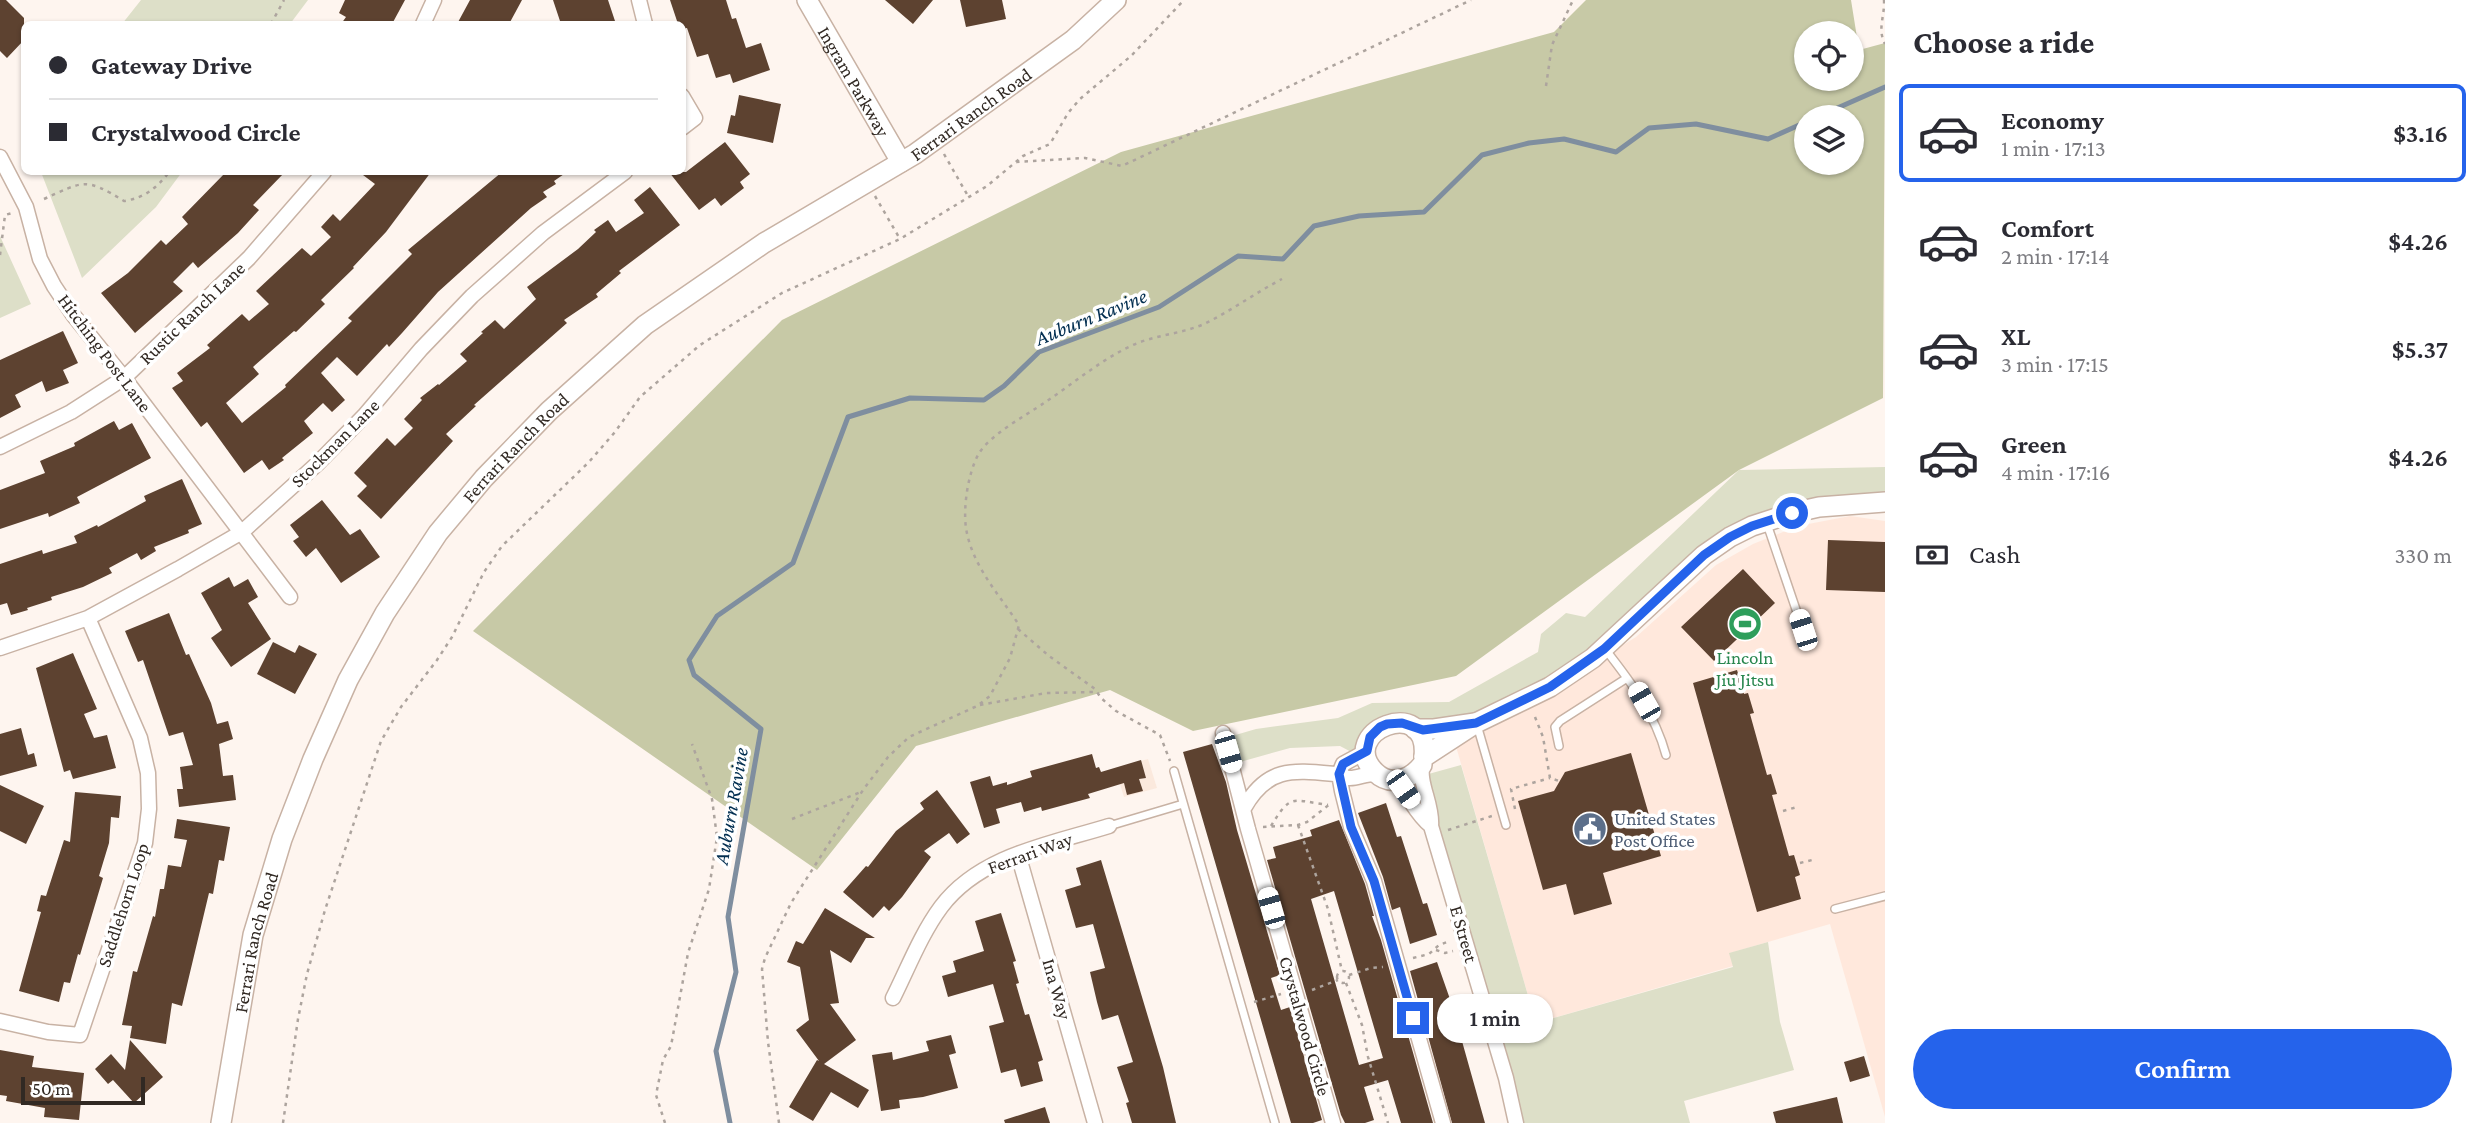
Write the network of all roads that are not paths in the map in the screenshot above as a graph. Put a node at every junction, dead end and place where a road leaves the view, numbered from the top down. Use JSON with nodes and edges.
{"nodes":[{"id":1,"x":434,"y":0,"type":"edge"},
{"id":2,"x":639,"y":0,"type":"edge"},
{"id":3,"x":807,"y":0,"type":"edge"},
{"id":4,"x":1116,"y":0,"type":"edge"},
{"id":5,"x":424,"y":21,"type":"edge"},
{"id":6,"x":644,"y":21,"type":"edge"},
{"id":7,"x":686,"y":103,"type":"edge"},
{"id":8,"x":686,"y":125,"type":"edge"},
{"id":9,"x":0,"y":157,"type":"edge"},
{"id":10,"x":901,"y":162,"type":"junction"},
{"id":11,"x":321,"y":175,"type":"edge"},
{"id":12,"x":621,"y":175,"type":"edge"},
{"id":13,"x":124,"y":378,"type":"junction"},
{"id":14,"x":0,"y":447,"type":"edge"},
{"id":15,"x":1885,"y":502,"type":"edge"},
{"id":16,"x":1766,"y":521,"type":"junction"},
{"id":17,"x":242,"y":532,"type":"junction"},
{"id":18,"x":290,"y":597,"type":"dead end"},
{"id":19,"x":88,"y":618,"type":"junction"},
{"id":20,"x":1803,"y":630,"type":"dead end"},
{"id":21,"x":0,"y":648,"type":"edge"},
{"id":22,"x":1604,"y":649,"type":"junction"},
{"id":23,"x":1627,"y":677,"type":"junction"},
{"id":24,"x":1476,"y":723,"type":"junction"},
{"id":25,"x":1415,"y":729,"type":"junction"},
{"id":26,"x":1223,"y":733,"type":"dead end"},
{"id":27,"x":1559,"y":746,"type":"dead end"},
{"id":28,"x":1367,"y":751,"type":"junction"},
{"id":29,"x":1666,"y":755,"type":"dead end"},
{"id":30,"x":1423,"y":761,"type":"junction"},
{"id":31,"x":1174,"y":771,"type":"dead end"},
{"id":32,"x":1339,"y":774,"type":"junction"},
{"id":33,"x":1385,"y":777,"type":"junction"},
{"id":34,"x":1183,"y":804,"type":"junction"},
{"id":35,"x":1244,"y":808,"type":"junction"},
{"id":36,"x":1506,"y":825,"type":"dead end"},
{"id":37,"x":1109,"y":826,"type":"joint"},
{"id":38,"x":1431,"y":826,"type":"junction"},
{"id":39,"x":1018,"y":855,"type":"junction"},
{"id":40,"x":1885,"y":896,"type":"edge"},
{"id":41,"x":1835,"y":909,"type":"dead end"},
{"id":42,"x":893,"y":998,"type":"dead end"},
{"id":43,"x":0,"y":1021,"type":"edge"},
{"id":44,"x":221,"y":1123,"type":"edge"},
{"id":45,"x":1095,"y":1123,"type":"edge"},
{"id":46,"x":1275,"y":1123,"type":"edge"},
{"id":47,"x":1333,"y":1123,"type":"edge"},
{"id":48,"x":1443,"y":1123,"type":"edge"},
{"id":49,"x":1516,"y":1123,"type":"edge"}],
"edges":[{"from":1,"to":5,"type":"street"},
{"from":2,"to":6,"type":"street"},
{"from":3,"to":10,"type":"main road","name":"Ingram Parkway"},
{"from":4,"to":10,"type":"main road","name":"Ferrari Ranch Road"},
{"from":7,"to":8,"type":"street"},
{"from":9,"to":13,"type":"street","name":"Hitching Post Lane"},
{"from":10,"to":44,"type":"main road","name":"Ferrari Ranch Road"},
{"from":11,"to":13,"type":"street","name":"Rustic Ranch Lane"},
{"from":12,"to":17,"type":"street","name":"Stockman Lane"},
{"from":13,"to":14,"type":"street","name":"Rustic Ranch Lane"},
{"from":13,"to":17,"type":"street","name":"Hitching Post Lane"},
{"from":15,"to":16,"type":"main road"},
{"from":16,"to":20,"type":"lane"},
{"from":16,"to":22,"type":"main road"},
{"from":17,"to":18,"type":"street","name":"Hitching Post Lane"},
{"from":17,"to":19,"type":"street","name":"Stockman Lane"},
{"from":19,"to":21,"type":"street","name":"Stockman Lane"},
{"from":19,"to":43,"type":"street","name":"Saddlehorn Loop"},
{"from":22,"to":23,"type":"lane"},
{"from":22,"to":24,"type":"main road"},
{"from":23,"to":27,"type":"lane"},
{"from":23,"to":29,"type":"lane"},
{"from":24,"to":25,"type":"main road"},
{"from":24,"to":30,"type":"main road"},
{"from":24,"to":36,"type":"lane"},
{"from":25,"to":28,"type":"main road"},
{"from":25,"to":30,"type":"main road"},
{"from":26,"to":35,"type":"street","name":"Crystalwood Circle"},
{"from":28,"to":32,"type":"street"},
{"from":28,"to":33,"type":"main road"},
{"from":30,"to":33,"type":"main road"},
{"from":30,"to":38,"type":"street","name":"E Street"},
{"from":31,"to":34,"type":"lane"},
{"from":32,"to":33,"type":"street"},
{"from":32,"to":35,"type":"street"},
{"from":32,"to":48,"type":"street"},
{"from":33,"to":38,"type":"street","name":"E Street"},
{"from":34,"to":37,"type":"lane"},
{"from":34,"to":46,"type":"lane"},
{"from":35,"to":47,"type":"street","name":"Crystalwood Circle"},
{"from":37,"to":39,"type":"street","name":"Ferrari Way"},
{"from":38,"to":49,"type":"street","name":"E Street"},
{"from":39,"to":42,"type":"street","name":"Ferrari Way"},
{"from":39,"to":45,"type":"street","name":"Ina Way"},
{"from":40,"to":41,"type":"lane"}]}
